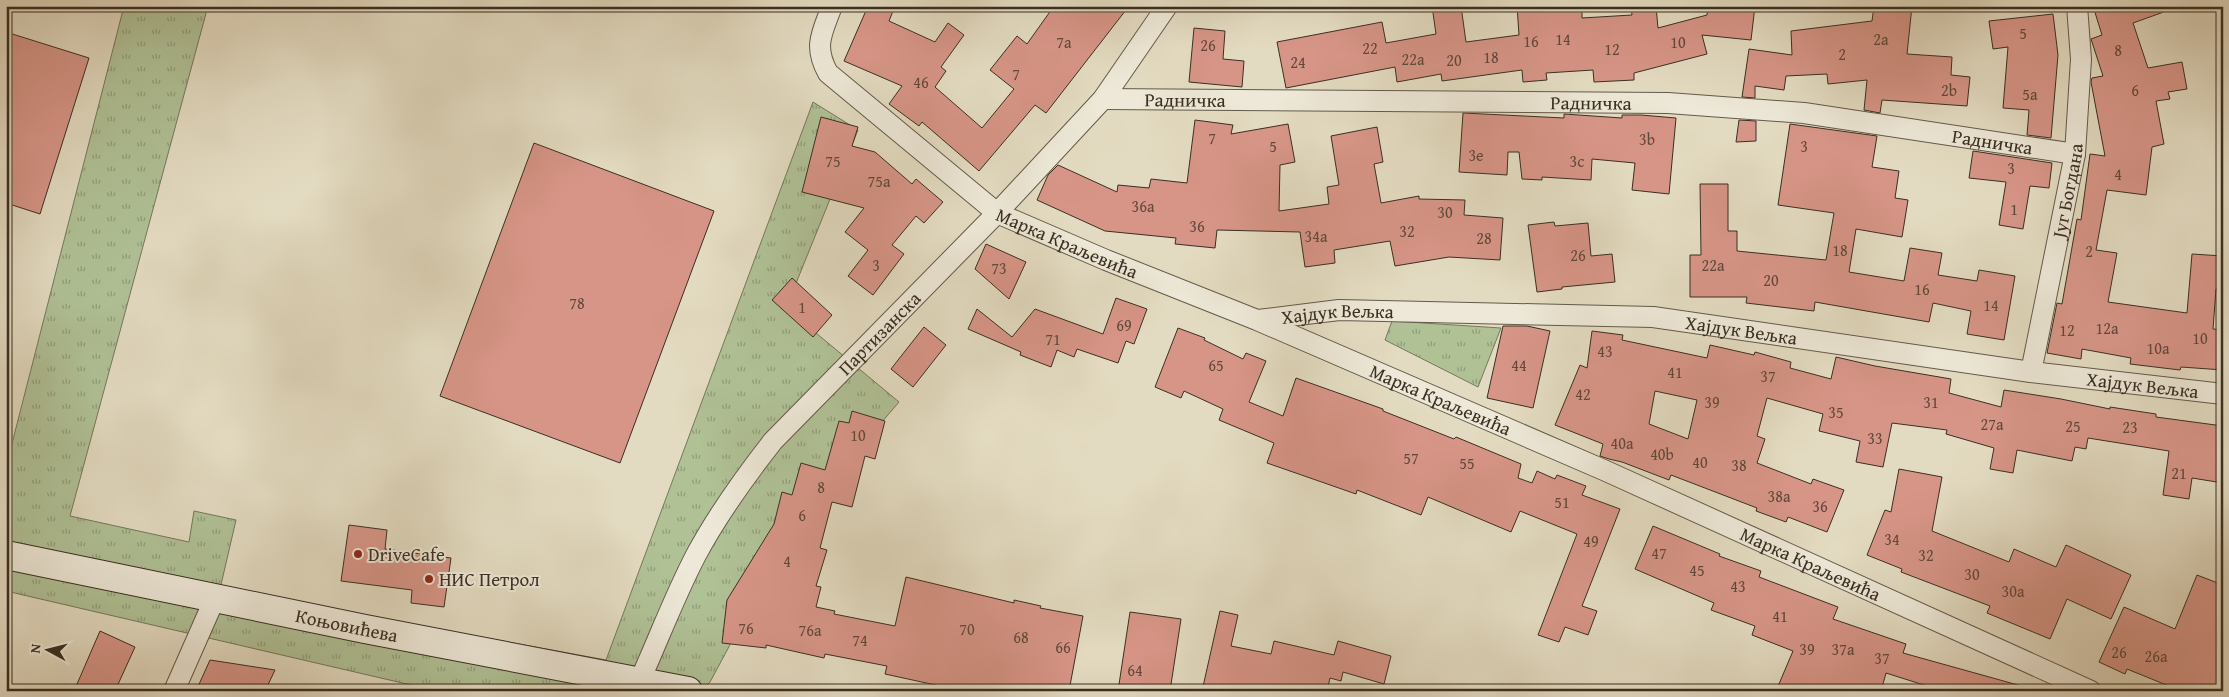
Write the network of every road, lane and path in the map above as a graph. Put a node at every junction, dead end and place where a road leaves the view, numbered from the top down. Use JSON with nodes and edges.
{"nodes":[{"id":1,"x":832,"y":6,"type":"edge"},
{"id":2,"x":1167,"y":6,"type":"edge"},
{"id":3,"x":2077,"y":6,"type":"edge"},
{"id":4,"x":1103,"y":98,"type":"junction"},
{"id":5,"x":2075,"y":154,"type":"junction"},
{"id":6,"x":997,"y":213,"type":"junction"},
{"id":7,"x":1257,"y":320,"type":"junction"},
{"id":8,"x":2031,"y":372,"type":"junction"},
{"id":9,"x":2223,"y":394,"type":"edge"},
{"id":10,"x":6,"y":555,"type":"edge"},
{"id":11,"x":215,"y":598,"type":"junction"},
{"id":12,"x":638,"y":686,"type":"edge"},
{"id":13,"x":174,"y":691,"type":"edge"},
{"id":14,"x":688,"y":691,"type":"edge"},
{"id":15,"x":2091,"y":691,"type":"edge"}],
"edges":[{"from":1,"to":6,"type":"street","name":"Марка Краљевића"},
{"from":2,"to":4,"type":"street","name":"Партизанска"},
{"from":3,"to":5,"type":"street","name":"Југ Богдана"},
{"from":4,"to":5,"type":"street","name":"Радничка"},
{"from":4,"to":6,"type":"street","name":"Партизанска"},
{"from":5,"to":8,"type":"street","name":"Југ Богдана"},
{"from":6,"to":7,"type":"street","name":"Марка Краљевића"},
{"from":6,"to":12,"type":"street","name":"Партизанска"},
{"from":7,"to":8,"type":"street","name":"Хајдук Вељка"},
{"from":7,"to":15,"type":"street","name":"Марка Краљевића"},
{"from":8,"to":9,"type":"street","name":"Хајдук Вељка"},
{"from":10,"to":11,"type":"main road","name":"Коњовићева"},
{"from":11,"to":12,"type":"main road","name":"Коњовићева"},
{"from":11,"to":13,"type":"street"},
{"from":12,"to":14,"type":"main road","name":"Коњовићева"}]}
